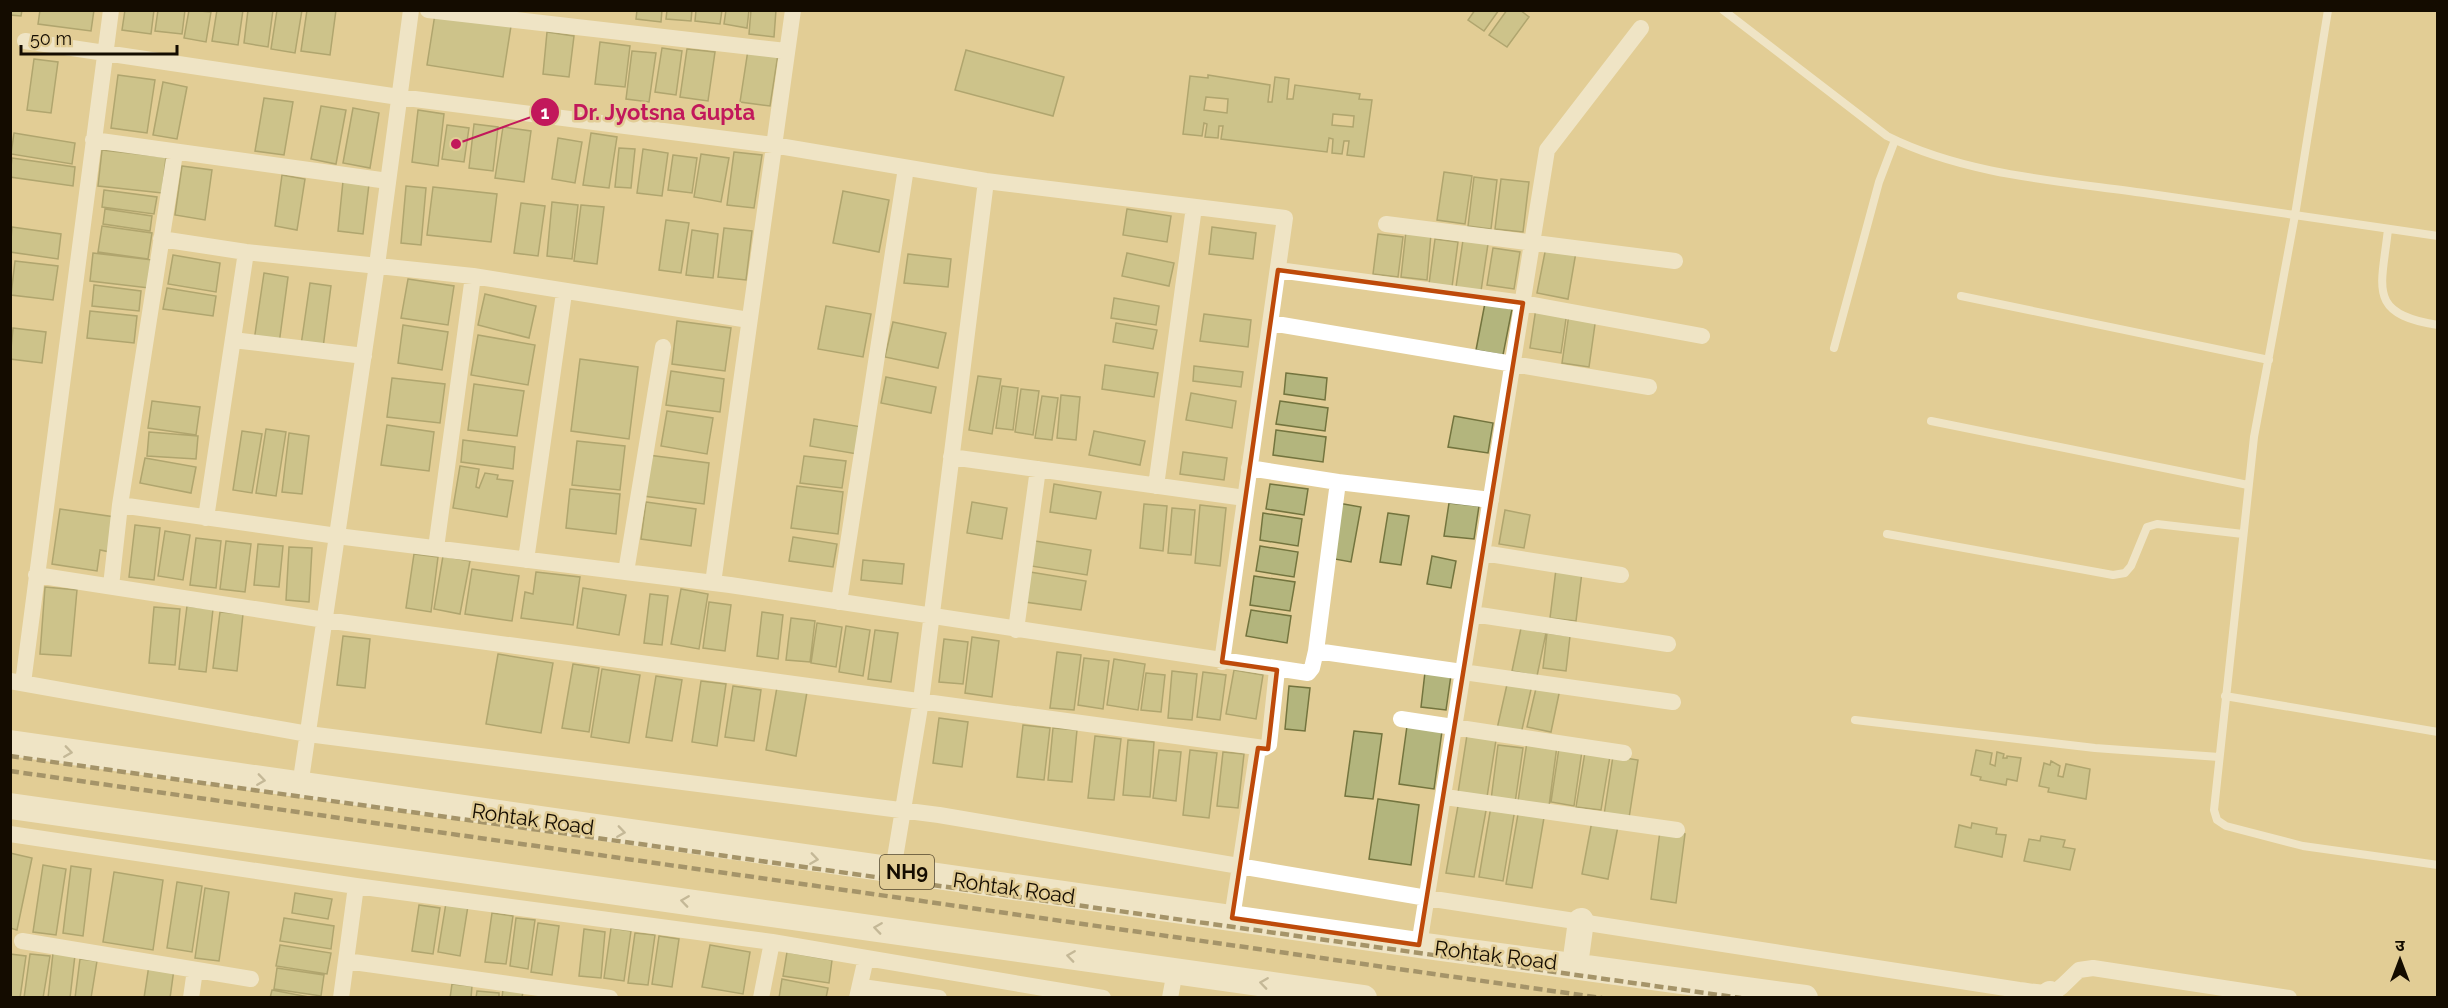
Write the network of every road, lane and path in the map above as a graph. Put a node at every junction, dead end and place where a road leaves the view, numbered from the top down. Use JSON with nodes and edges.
{"nodes":[{"id":1,"x":111,"y":10,"type":"edge"},
{"id":2,"x":411,"y":10,"type":"edge"},
{"id":3,"x":428,"y":10,"type":"edge"},
{"id":4,"x":793,"y":10,"type":"edge"},
{"id":5,"x":1723,"y":10,"type":"edge"},
{"id":6,"x":2328,"y":10,"type":"edge"},
{"id":7,"x":1641,"y":28,"type":"dead end"},
{"id":8,"x":25,"y":41,"type":"dead end"},
{"id":9,"x":786,"y":51,"type":"junction"},
{"id":10,"x":105,"y":53,"type":"junction"},
{"id":11,"x":399,"y":97,"type":"junction"},
{"id":12,"x":93,"y":140,"type":"junction"},
{"id":13,"x":1895,"y":140,"type":"junction"},
{"id":14,"x":773,"y":145,"type":"junction"},
{"id":15,"x":175,"y":153,"type":"junction"},
{"id":16,"x":906,"y":168,"type":"junction"},
{"id":17,"x":388,"y":181,"type":"junction"},
{"id":18,"x":986,"y":181,"type":"junction"},
{"id":19,"x":1194,"y":207,"type":"junction"},
{"id":20,"x":2295,"y":215,"type":"junction"},
{"id":21,"x":1386,"y":224,"type":"dead end"},
{"id":22,"x":2388,"y":229,"type":"junction"},
{"id":23,"x":2438,"y":236,"type":"edge"},
{"id":24,"x":161,"y":239,"type":"junction"},
{"id":25,"x":1533,"y":241,"type":"junction"},
{"id":26,"x":246,"y":252,"type":"junction"},
{"id":27,"x":1675,"y":261,"type":"dead end"},
{"id":28,"x":377,"y":265,"type":"junction"},
{"id":29,"x":1278,"y":270,"type":"junction"},
{"id":30,"x":473,"y":276,"type":"junction"},
{"id":31,"x":564,"y":293,"type":"junction"},
{"id":32,"x":1961,"y":296,"type":"dead end"},
{"id":33,"x":1522,"y":303,"type":"junction"},
{"id":34,"x":749,"y":320,"type":"junction"},
{"id":35,"x":1270,"y":323,"type":"junction"},
{"id":36,"x":2438,"y":325,"type":"edge"},
{"id":37,"x":1702,"y":336,"type":"dead end"},
{"id":38,"x":232,"y":340,"type":"junction"},
{"id":39,"x":663,"y":347,"type":"dead end"},
{"id":40,"x":1834,"y":348,"type":"dead end"},
{"id":41,"x":364,"y":356,"type":"junction"},
{"id":42,"x":2270,"y":360,"type":"junction"},
{"id":43,"x":1513,"y":364,"type":"junction"},
{"id":44,"x":1649,"y":387,"type":"dead end"},
{"id":45,"x":1931,"y":421,"type":"dead end"},
{"id":46,"x":951,"y":457,"type":"junction"},
{"id":47,"x":1250,"y":468,"type":"junction"},
{"id":48,"x":1038,"y":469,"type":"junction"},
{"id":49,"x":1338,"y":482,"type":"junction"},
{"id":50,"x":2248,"y":485,"type":"junction"},
{"id":51,"x":1156,"y":486,"type":"junction"},
{"id":52,"x":1245,"y":498,"type":"junction"},
{"id":53,"x":1491,"y":500,"type":"junction"},
{"id":54,"x":120,"y":505,"type":"junction"},
{"id":55,"x":206,"y":518,"type":"junction"},
{"id":56,"x":1887,"y":534,"type":"dead end"},
{"id":57,"x":2243,"y":534,"type":"junction"},
{"id":58,"x":337,"y":536,"type":"junction"},
{"id":59,"x":436,"y":548,"type":"junction"},
{"id":60,"x":1483,"y":553,"type":"junction"},
{"id":61,"x":526,"y":560,"type":"junction"},
{"id":62,"x":626,"y":572,"type":"junction"},
{"id":63,"x":36,"y":575,"type":"junction"},
{"id":64,"x":1621,"y":575,"type":"dead end"},
{"id":65,"x":713,"y":583,"type":"junction"},
{"id":66,"x":111,"y":586,"type":"junction"},
{"id":67,"x":839,"y":602,"type":"junction"},
{"id":68,"x":1473,"y":614,"type":"junction"},
{"id":69,"x":930,"y":616,"type":"junction"},
{"id":70,"x":325,"y":620,"type":"junction"},
{"id":71,"x":1016,"y":630,"type":"junction"},
{"id":72,"x":1668,"y":644,"type":"dead end"},
{"id":73,"x":1316,"y":651,"type":"junction"},
{"id":74,"x":1222,"y":662,"type":"junction"},
{"id":75,"x":1277,"y":670,"type":"junction"},
{"id":76,"x":1464,"y":670,"type":"junction"},
{"id":77,"x":16,"y":682,"type":"edge"},
{"id":78,"x":2225,"y":696,"type":"junction"},
{"id":79,"x":921,"y":701,"type":"junction"},
{"id":80,"x":1673,"y":702,"type":"dead end"},
{"id":81,"x":1401,"y":719,"type":"dead end"},
{"id":82,"x":1855,"y":720,"type":"dead end"},
{"id":83,"x":1455,"y":727,"type":"junction"},
{"id":84,"x":2438,"y":732,"type":"edge"},
{"id":85,"x":308,"y":734,"type":"junction"},
{"id":86,"x":10,"y":743,"type":"edge"},
{"id":87,"x":1258,"y":748,"type":"junction"},
{"id":88,"x":1624,"y":753,"type":"dead end"},
{"id":89,"x":2219,"y":757,"type":"junction"},
{"id":90,"x":300,"y":786,"type":"junction"},
{"id":91,"x":1445,"y":797,"type":"junction"},
{"id":92,"x":10,"y":806,"type":"edge"},
{"id":93,"x":903,"y":810,"type":"junction"},
{"id":94,"x":1677,"y":830,"type":"dead end"},
{"id":95,"x":10,"y":834,"type":"edge"},
{"id":96,"x":2438,"y":865,"type":"edge"},
{"id":97,"x":1241,"y":866,"type":"junction"},
{"id":98,"x":893,"y":870,"type":"junction"},
{"id":99,"x":356,"y":886,"type":"junction"},
{"id":100,"x":1427,"y":898,"type":"junction"},
{"id":101,"x":1232,"y":918,"type":"junction"},
{"id":102,"x":1581,"y":921,"type":"junction"},
{"id":103,"x":22,"y":941,"type":"dead end"},
{"id":104,"x":772,"y":942,"type":"junction"},
{"id":105,"x":1419,"y":945,"type":"junction"},
{"id":106,"x":866,"y":958,"type":"junction"},
{"id":107,"x":346,"y":961,"type":"junction"},
{"id":108,"x":1575,"y":965,"type":"junction"},
{"id":109,"x":195,"y":970,"type":"junction"},
{"id":110,"x":1175,"y":970,"type":"junction"},
{"id":111,"x":251,"y":979,"type":"dead end"},
{"id":112,"x":2050,"y":996,"type":"edge"},
{"id":113,"x":191,"y":998,"type":"edge"},
{"id":114,"x":341,"y":998,"type":"edge"},
{"id":115,"x":610,"y":998,"type":"edge"},
{"id":116,"x":761,"y":998,"type":"edge"},
{"id":117,"x":858,"y":998,"type":"edge"},
{"id":118,"x":939,"y":998,"type":"edge"},
{"id":119,"x":1103,"y":998,"type":"edge"},
{"id":120,"x":1170,"y":998,"type":"edge"},
{"id":121,"x":1364,"y":998,"type":"edge"},
{"id":122,"x":1805,"y":998,"type":"edge"},
{"id":123,"x":2289,"y":998,"type":"edge"}],
"edges":[{"from":1,"to":10,"type":"street"},
{"from":2,"to":11,"type":"street"},
{"from":3,"to":9,"type":"street"},
{"from":4,"to":9,"type":"street"},
{"from":5,"to":13,"type":"lane"},
{"from":6,"to":20,"type":"lane"},
{"from":7,"to":25,"type":"street"},
{"from":8,"to":10,"type":"street"},
{"from":9,"to":14,"type":"street"},
{"from":10,"to":11,"type":"street"},
{"from":10,"to":12,"type":"street"},
{"from":11,"to":14,"type":"street"},
{"from":11,"to":17,"type":"street"},
{"from":12,"to":15,"type":"street"},
{"from":12,"to":63,"type":"street"},
{"from":13,"to":20,"type":"lane"},
{"from":13,"to":40,"type":"lane"},
{"from":14,"to":16,"type":"street"},
{"from":14,"to":34,"type":"street"},
{"from":15,"to":17,"type":"street"},
{"from":15,"to":24,"type":"street"},
{"from":16,"to":18,"type":"street"},
{"from":16,"to":67,"type":"street"},
{"from":17,"to":28,"type":"street"},
{"from":18,"to":19,"type":"street"},
{"from":18,"to":46,"type":"street"},
{"from":19,"to":29,"type":"street"},
{"from":19,"to":51,"type":"street"},
{"from":20,"to":22,"type":"lane"},
{"from":20,"to":42,"type":"lane"},
{"from":21,"to":25,"type":"street"},
{"from":22,"to":23,"type":"lane"},
{"from":22,"to":36,"type":"lane"},
{"from":24,"to":26,"type":"street"},
{"from":24,"to":54,"type":"street"},
{"from":25,"to":27,"type":"street"},
{"from":25,"to":33,"type":"street"},
{"from":26,"to":28,"type":"street"},
{"from":26,"to":38,"type":"street"},
{"from":28,"to":30,"type":"street"},
{"from":28,"to":41,"type":"street"},
{"from":29,"to":33,"type":"street"},
{"from":29,"to":35,"type":"street"},
{"from":30,"to":31,"type":"street"},
{"from":30,"to":59,"type":"street"},
{"from":31,"to":34,"type":"street"},
{"from":31,"to":61,"type":"street"},
{"from":32,"to":42,"type":"lane"},
{"from":33,"to":37,"type":"street"},
{"from":33,"to":43,"type":"street"},
{"from":34,"to":65,"type":"street"},
{"from":35,"to":43,"type":"street"},
{"from":35,"to":47,"type":"street"},
{"from":38,"to":41,"type":"street"},
{"from":38,"to":55,"type":"street"},
{"from":39,"to":62,"type":"street"},
{"from":41,"to":58,"type":"street"},
{"from":42,"to":50,"type":"lane"},
{"from":43,"to":44,"type":"street"},
{"from":43,"to":53,"type":"street"},
{"from":45,"to":50,"type":"lane"},
{"from":46,"to":48,"type":"street"},
{"from":46,"to":69,"type":"street"},
{"from":47,"to":49,"type":"street"},
{"from":47,"to":52,"type":"street"},
{"from":48,"to":51,"type":"street"},
{"from":48,"to":71,"type":"street"},
{"from":49,"to":53,"type":"street"},
{"from":49,"to":73,"type":"street"},
{"from":50,"to":57,"type":"lane"},
{"from":51,"to":52,"type":"street"},
{"from":52,"to":74,"type":"street"},
{"from":53,"to":60,"type":"street"},
{"from":54,"to":55,"type":"street"},
{"from":54,"to":66,"type":"street"},
{"from":55,"to":58,"type":"street"},
{"from":56,"to":57,"type":"lane"},
{"from":57,"to":78,"type":"lane"},
{"from":58,"to":59,"type":"street"},
{"from":58,"to":70,"type":"street"},
{"from":59,"to":61,"type":"street"},
{"from":60,"to":64,"type":"street"},
{"from":60,"to":68,"type":"street"},
{"from":61,"to":62,"type":"street"},
{"from":62,"to":65,"type":"street"},
{"from":63,"to":66,"type":"street"},
{"from":63,"to":77,"type":"street"},
{"from":65,"to":67,"type":"street"},
{"from":66,"to":70,"type":"street"},
{"from":67,"to":69,"type":"street"},
{"from":68,"to":72,"type":"street"},
{"from":68,"to":76,"type":"street"},
{"from":69,"to":71,"type":"street"},
{"from":69,"to":79,"type":"street"},
{"from":70,"to":79,"type":"street"},
{"from":70,"to":85,"type":"street"},
{"from":71,"to":74,"type":"street"},
{"from":73,"to":75,"type":"street"},
{"from":73,"to":76,"type":"street"},
{"from":74,"to":75,"type":"street"},
{"from":75,"to":87,"type":"street"},
{"from":76,"to":80,"type":"street"},
{"from":76,"to":83,"type":"street"},
{"from":77,"to":85,"type":"street"},
{"from":78,"to":84,"type":"lane"},
{"from":78,"to":89,"type":"lane"},
{"from":79,"to":87,"type":"street"},
{"from":79,"to":93,"type":"street"},
{"from":81,"to":83,"type":"street"},
{"from":82,"to":89,"type":"lane"},
{"from":83,"to":88,"type":"street"},
{"from":83,"to":91,"type":"street"},
{"from":85,"to":90,"type":"street"},
{"from":85,"to":93,"type":"street"},
{"from":86,"to":90,"type":"main road","name":"Rohtak Road","number":"NH9","one_way":true},
{"from":87,"to":97,"type":"street"},
{"from":89,"to":96,"type":"lane"},
{"from":90,"to":98,"type":"main road","name":"Rohtak Road","number":"NH9","one_way":true},
{"from":91,"to":94,"type":"street"},
{"from":91,"to":100,"type":"street"},
{"from":110,"to":92,"type":"main road","one_way":true},
{"from":93,"to":97,"type":"street"},
{"from":93,"to":98,"type":"street"},
{"from":95,"to":99,"type":"street"},
{"from":97,"to":100,"type":"street"},
{"from":97,"to":101,"type":"street"},
{"from":98,"to":101,"type":"main road","name":"Rohtak Road","number":"NH9"},
{"from":99,"to":104,"type":"street"},
{"from":99,"to":107,"type":"street"},
{"from":100,"to":102,"type":"street"},
{"from":100,"to":105,"type":"street"},
{"from":101,"to":105,"type":"main road","name":"Rohtak Road","number":"NH9"},
{"from":102,"to":108,"type":"main road"},
{"from":102,"to":112,"type":"street"},
{"from":103,"to":109,"type":"street"},
{"from":104,"to":106,"type":"street"},
{"from":104,"to":116,"type":"street"},
{"from":105,"to":108,"type":"main road","name":"Rohtak Road","number":"NH9"},
{"from":106,"to":117,"type":"street"},
{"from":106,"to":119,"type":"street"},
{"from":107,"to":114,"type":"street"},
{"from":107,"to":115,"type":"street"},
{"from":108,"to":122,"type":"main road","name":"Rohtak Road","number":"NH9"},
{"from":109,"to":111,"type":"street"},
{"from":109,"to":113,"type":"street"},
{"from":110,"to":120,"type":"street"},
{"from":121,"to":110,"type":"main road","one_way":true},
{"from":112,"to":123,"type":"street"},
{"from":117,"to":118,"type":"street"}]}
